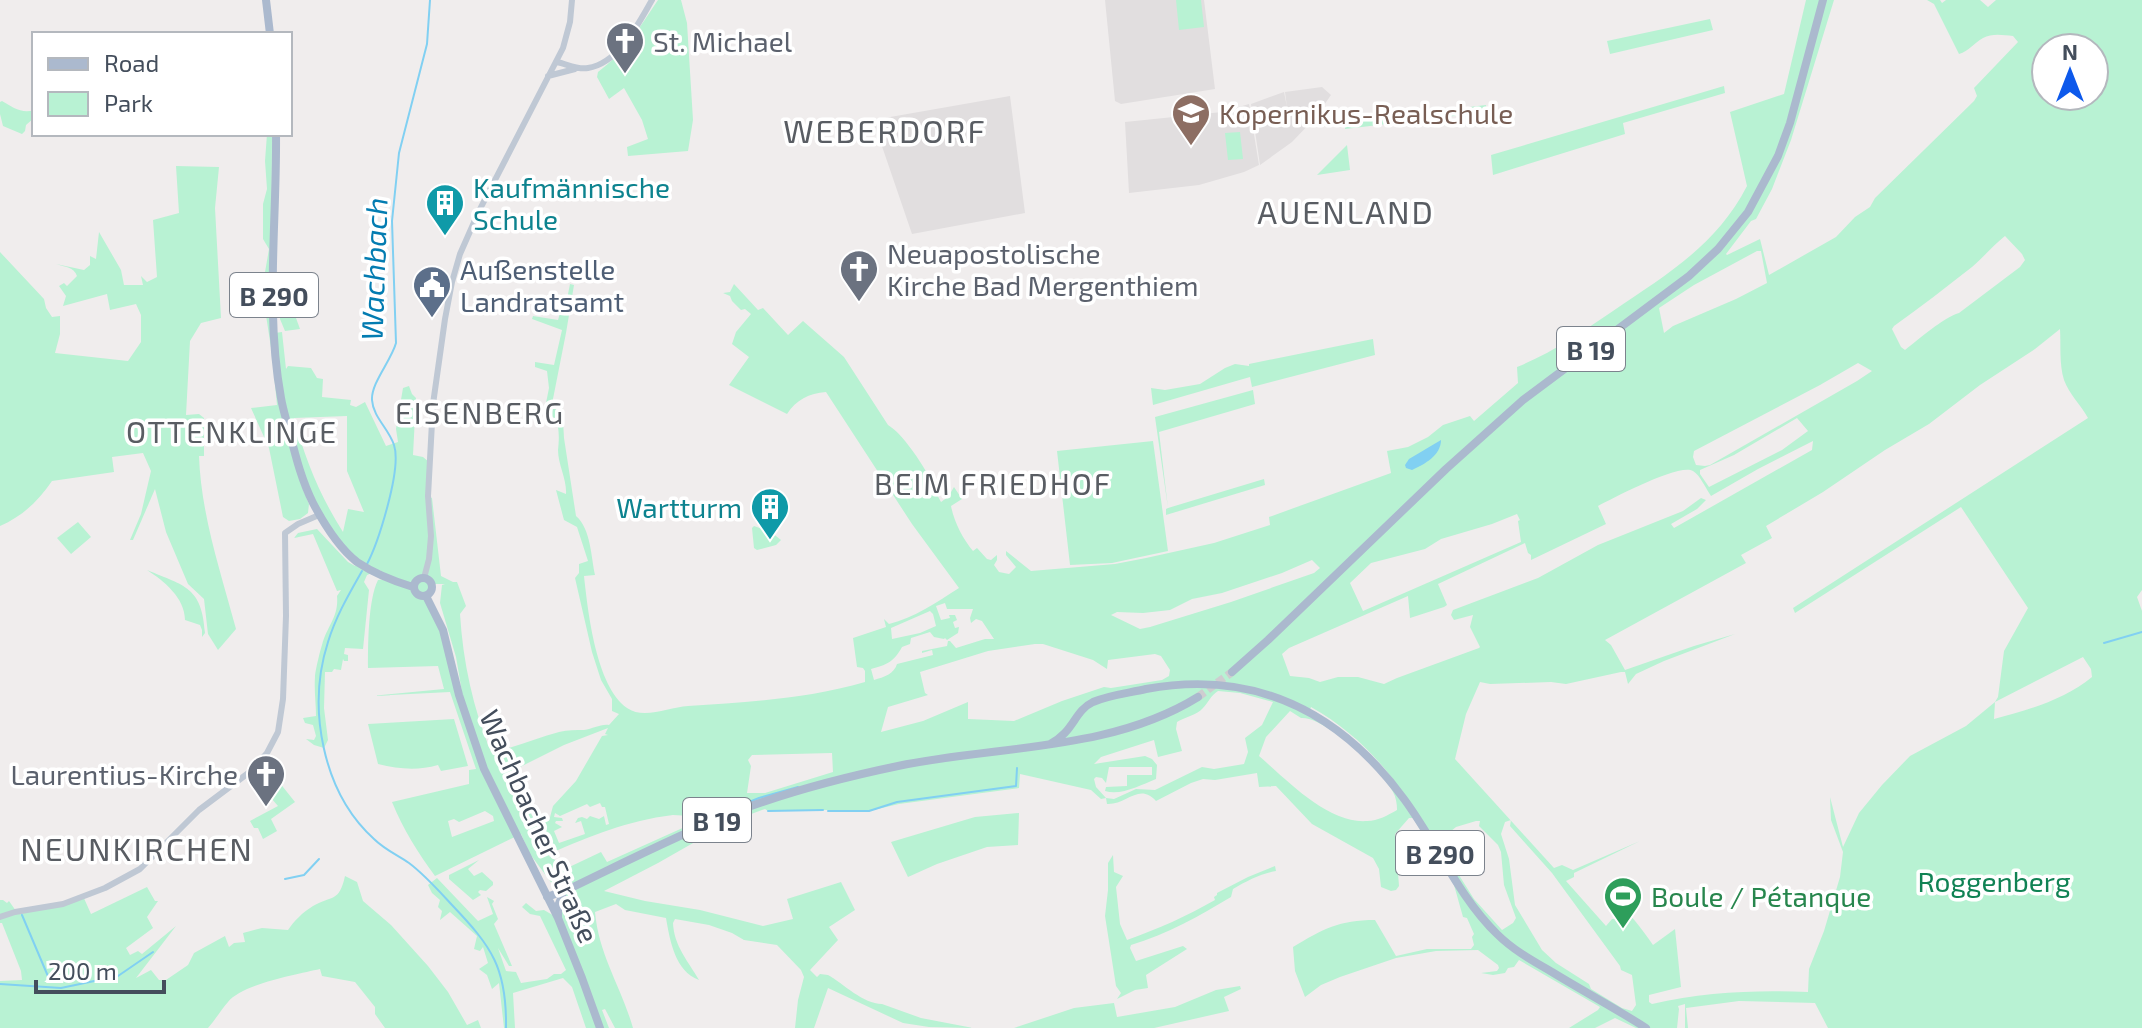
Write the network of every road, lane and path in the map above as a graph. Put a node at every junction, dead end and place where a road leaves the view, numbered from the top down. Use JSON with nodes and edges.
{"nodes":[{"id":1,"x":266,"y":0,"type":"edge"},
{"id":2,"x":572,"y":0,"type":"edge"},
{"id":3,"x":652,"y":0,"type":"edge"},
{"id":4,"x":1823,"y":0,"type":"edge"},
{"id":5,"x":270,"y":32,"type":"edge"},
{"id":6,"x":563,"y":48,"type":"junction"},
{"id":7,"x":557,"y":62,"type":"junction"},
{"id":8,"x":579,"y":68,"type":"junction"},
{"id":9,"x":567,"y":70,"type":"junction"},
{"id":10,"x":547,"y":77,"type":"junction"},
{"id":11,"x":276,"y":136,"type":"edge"},
{"id":12,"x":319,"y":515,"type":"junction"},
{"id":13,"x":424,"y":578,"type":"junction"},
{"id":14,"x":413,"y":587,"type":"junction"},
{"id":15,"x":426,"y":596,"type":"junction"},
{"id":16,"x":1232,"y":672,"type":"tunnel mouth"},
{"id":17,"x":1198,"y":697,"type":"tunnel mouth"},
{"id":18,"x":1075,"y":724,"type":"junction"},
{"id":19,"x":1098,"y":736,"type":"junction"},
{"id":20,"x":1075,"y":741,"type":"junction"},
{"id":21,"x":1050,"y":744,"type":"junction"},
{"id":22,"x":541,"y":886,"type":"junction"},
{"id":23,"x":563,"y":893,"type":"junction"},
{"id":24,"x":548,"y":899,"type":"junction"},
{"id":25,"x":0,"y":917,"type":"edge"},
{"id":26,"x":558,"y":918,"type":"junction"},
{"id":27,"x":600,"y":1028,"type":"edge"},
{"id":28,"x":1646,"y":1028,"type":"edge"}],
"edges":[{"from":1,"to":5,"type":"main road"},
{"from":2,"to":6,"type":"street","name":"Wachbacher Straße"},
{"from":3,"to":8,"type":"street"},
{"from":4,"to":16,"type":"main road","number":"B 19"},
{"from":6,"to":7,"type":"street","name":"Wachbacher Straße"},
{"from":6,"to":8,"type":"street"},
{"from":7,"to":8,"type":"street"},
{"from":7,"to":9,"type":"street"},
{"from":7,"to":10,"type":"street","name":"Wachbacher Straße"},
{"from":8,"to":9,"type":"street"},
{"from":9,"to":10,"type":"street"},
{"from":10,"to":13,"type":"street","name":"Wachbacher Straße"},
{"from":11,"to":12,"type":"main road","number":"B 290"},
{"from":12,"to":14,"type":"main road","number":"B 290"},
{"from":12,"to":25,"type":"street"},
{"from":13,"to":14,"type":"main road"},
{"from":13,"to":15,"type":"main road","name":"Wachbacher Straße","number":"B 290"},
{"from":14,"to":15,"type":"main road","name":"Wachbacher Straße","number":"B 290"},
{"from":15,"to":22,"type":"main road","name":"Wachbacher Straße","number":"B 290"},
{"from":17,"to":19,"type":"main road","number":"B 19"},
{"from":18,"to":19,"type":"main road"},
{"from":18,"to":20,"type":"main road","number":"B 290"},
{"from":18,"to":21,"type":"main road","number":"B 290"},
{"from":18,"to":28,"type":"main road","number":"B 290"},
{"from":19,"to":20,"type":"main road","number":"B 19"},
{"from":20,"to":21,"type":"main road","number":"B 19"},
{"from":21,"to":23,"type":"main road","number":"B 19"},
{"from":22,"to":23,"type":"main road"},
{"from":22,"to":24,"type":"main road","name":"Wachbacher Straße","number":"B 290"},
{"from":23,"to":24,"type":"main road","number":"B 19"},
{"from":23,"to":26,"type":"main road"},
{"from":24,"to":26,"type":"main road","name":"Wachbacher Straße"},
{"from":26,"to":27,"type":"main road","name":"Wachbacher Straße"}]}
